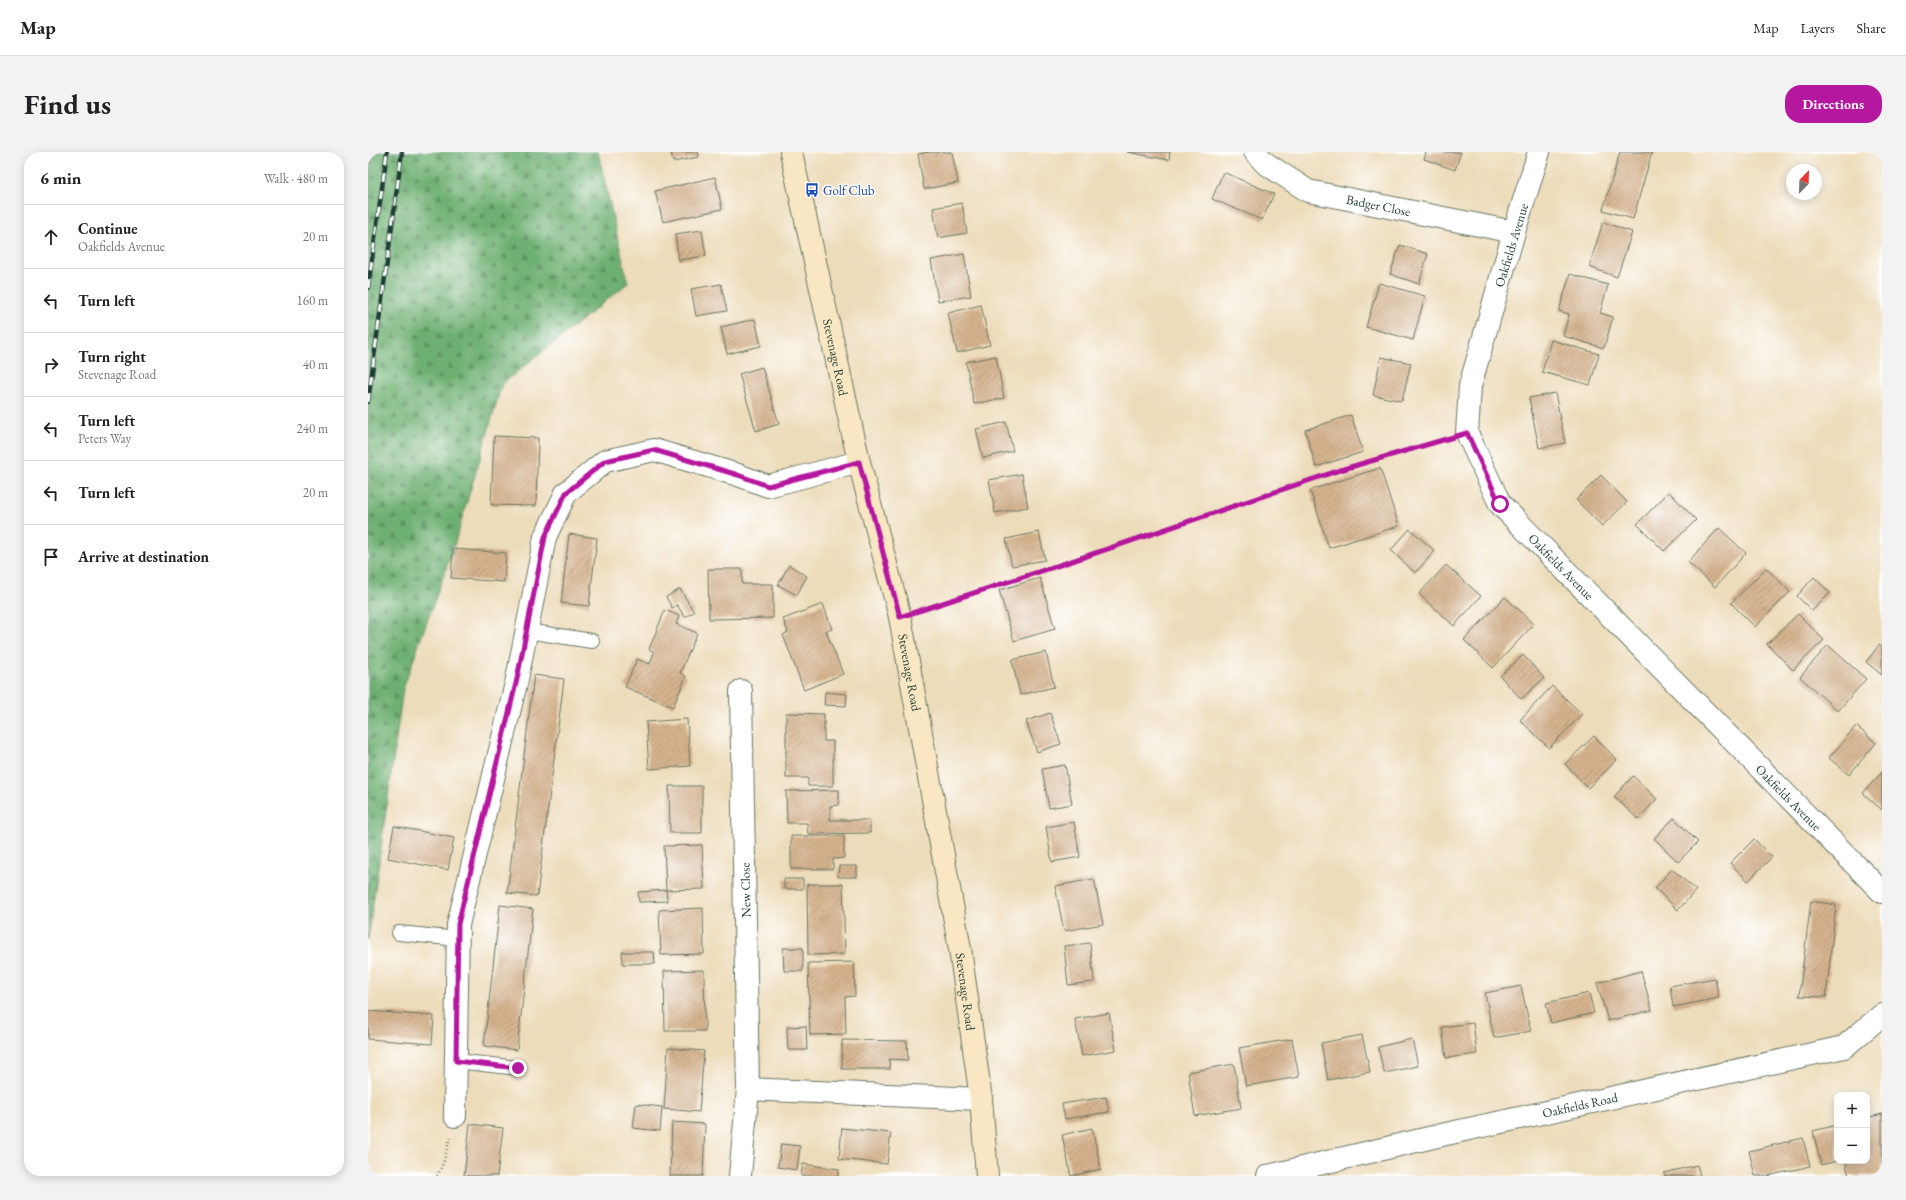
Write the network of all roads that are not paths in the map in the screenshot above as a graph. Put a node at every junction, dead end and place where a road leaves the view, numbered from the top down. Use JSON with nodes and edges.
{"nodes":[{"id":1,"x":791,"y":152,"type":"edge"},
{"id":2,"x":1255,"y":152,"type":"edge"},
{"id":3,"x":1540,"y":152,"type":"edge"},
{"id":4,"x":1514,"y":232,"type":"junction"},
{"id":5,"x":859,"y":462,"type":"junction"},
{"id":6,"x":527,"y":631,"type":"junction"},
{"id":7,"x":592,"y":641,"type":"dead end"},
{"id":8,"x":741,"y":691,"type":"dead end"},
{"id":9,"x":1882,"y":892,"type":"edge"},
{"id":10,"x":398,"y":933,"type":"dead end"},
{"id":11,"x":458,"y":939,"type":"junction"},
{"id":12,"x":1882,"y":1016,"type":"edge"},
{"id":13,"x":456,"y":1061,"type":"junction"},
{"id":14,"x":518,"y":1068,"type":"dead end"},
{"id":15,"x":748,"y":1089,"type":"junction"},
{"id":16,"x":981,"y":1099,"type":"junction"},
{"id":17,"x":455,"y":1116,"type":"road end"},
{"id":18,"x":740,"y":1176,"type":"edge"},
{"id":19,"x":987,"y":1176,"type":"edge"},
{"id":20,"x":1268,"y":1176,"type":"edge"}],
"edges":[{"from":1,"to":5,"type":"main road","name":"Stevenage Road"},
{"from":2,"to":4,"type":"street","name":"Badger Close"},
{"from":3,"to":4,"type":"street","name":"Oakfields Avenue"},
{"from":4,"to":9,"type":"street","name":"Oakfields Avenue"},
{"from":5,"to":6,"type":"street"},
{"from":5,"to":16,"type":"main road","name":"Stevenage Road"},
{"from":6,"to":7,"type":"lane"},
{"from":6,"to":11,"type":"street"},
{"from":8,"to":15,"type":"street","name":"New Close"},
{"from":10,"to":11,"type":"lane"},
{"from":11,"to":13,"type":"street"},
{"from":12,"to":20,"type":"street","name":"Oakfields Road"},
{"from":13,"to":14,"type":"lane"},
{"from":13,"to":17,"type":"street"},
{"from":15,"to":16,"type":"street"},
{"from":15,"to":18,"type":"street","name":"New Close"},
{"from":16,"to":19,"type":"main road","name":"Stevenage Road"}]}
